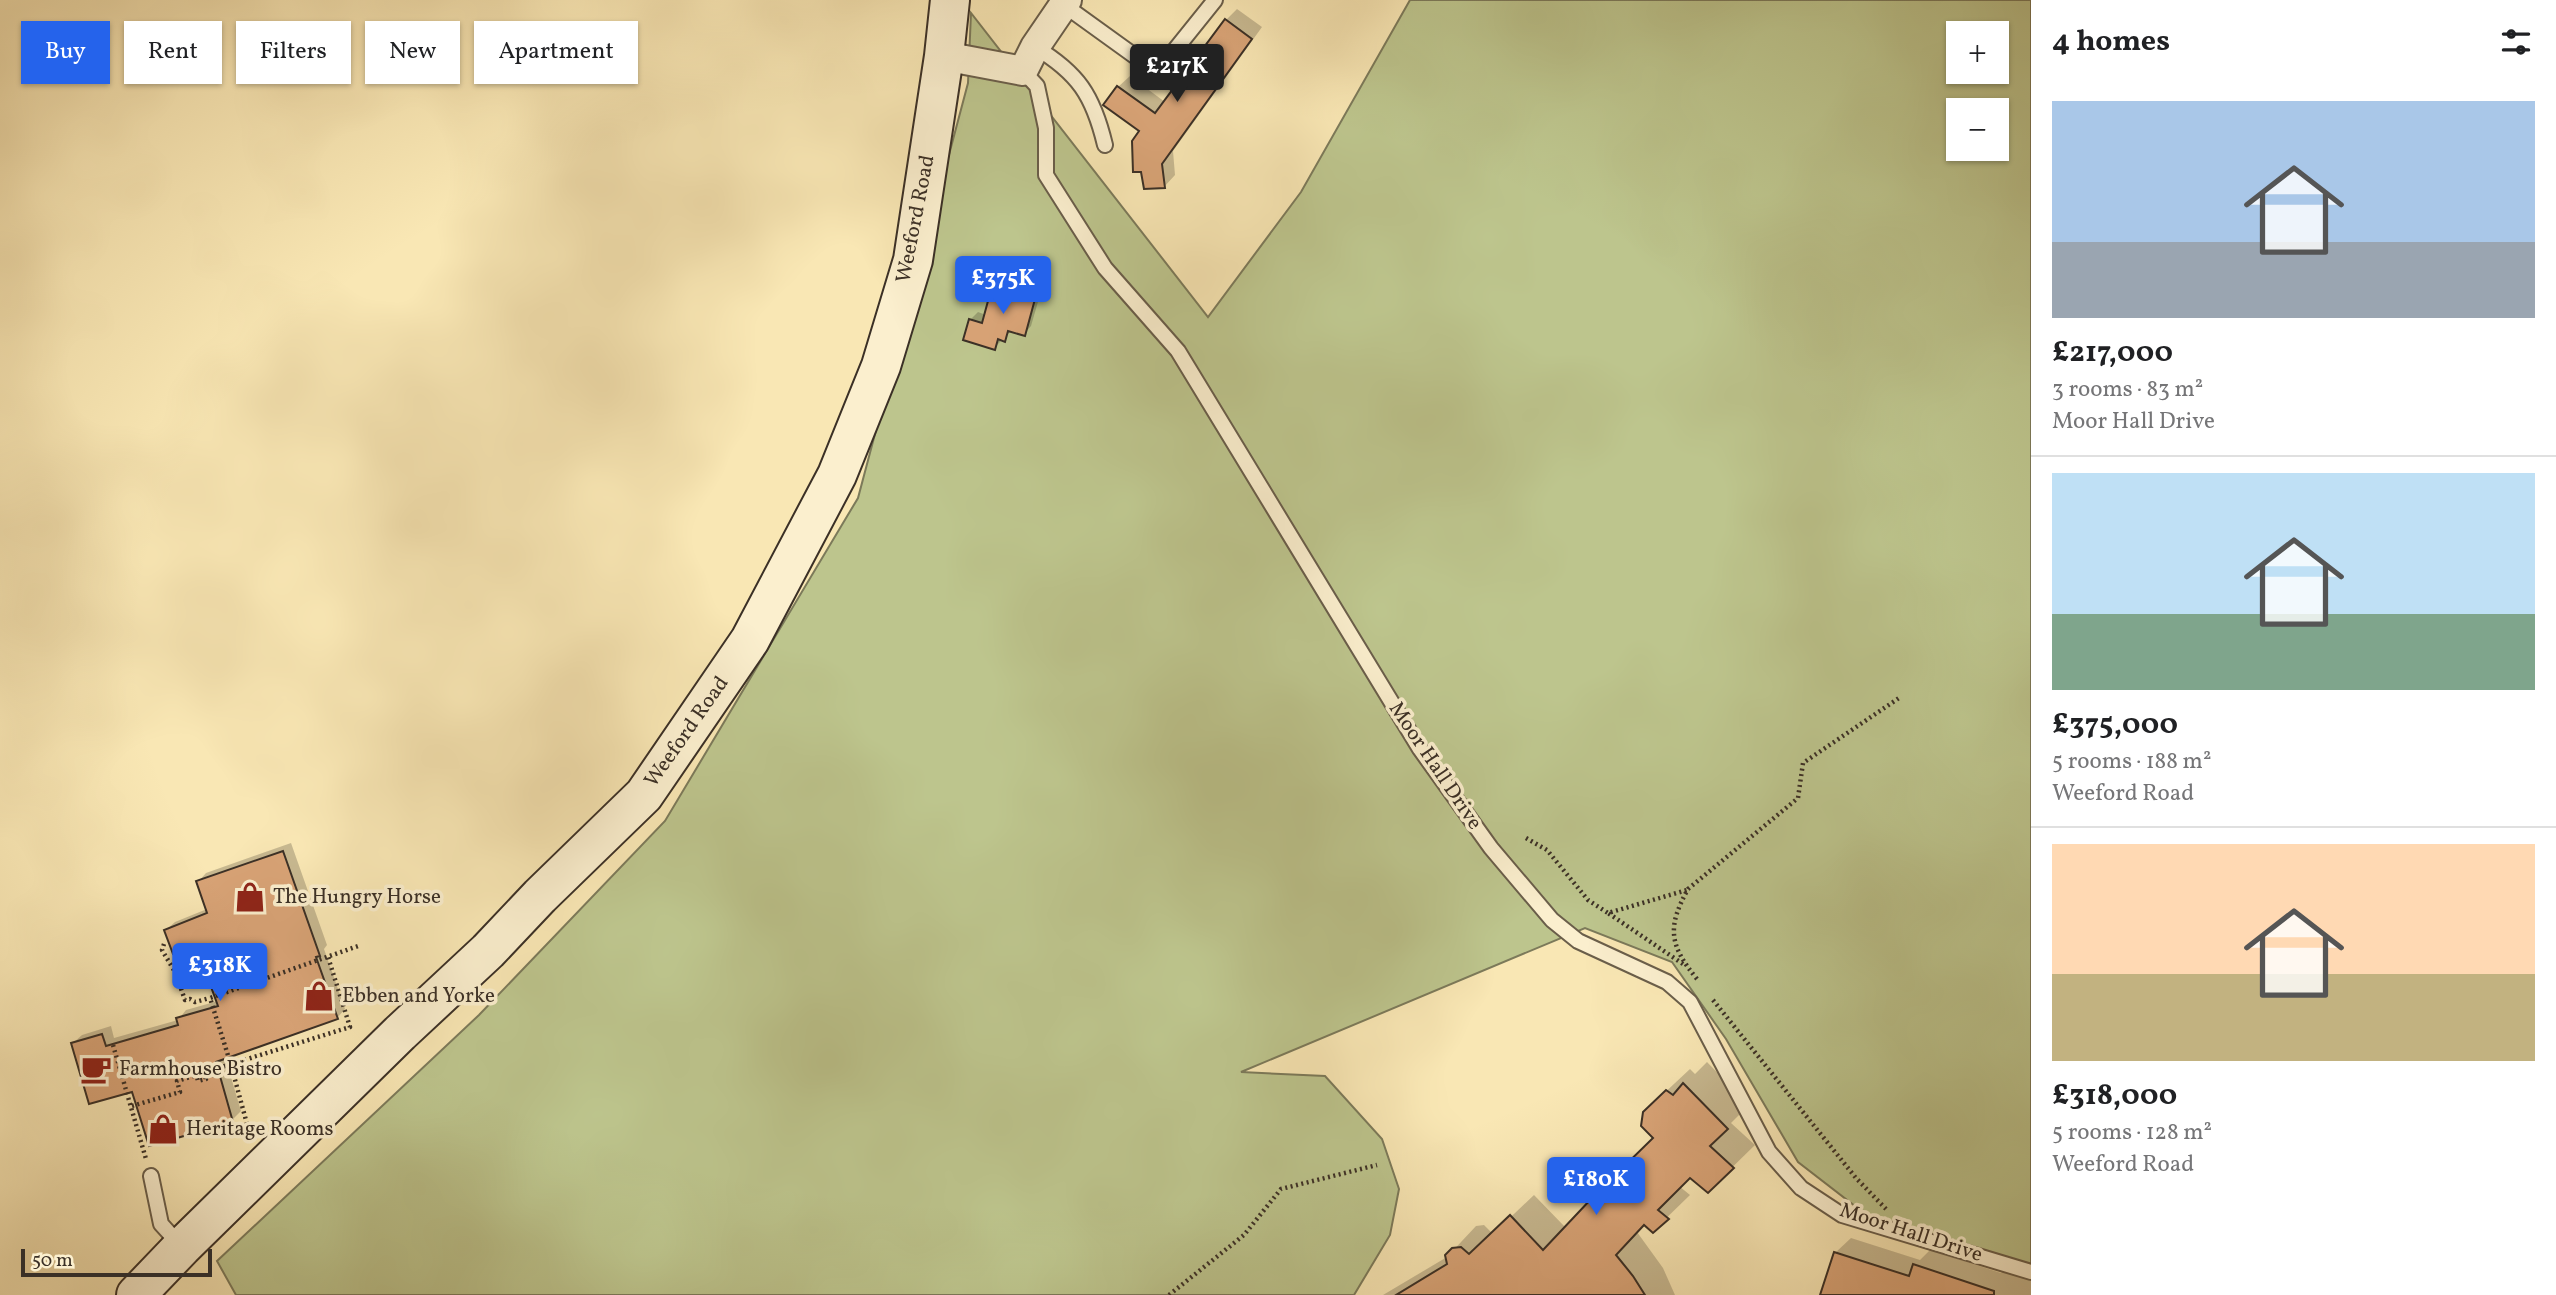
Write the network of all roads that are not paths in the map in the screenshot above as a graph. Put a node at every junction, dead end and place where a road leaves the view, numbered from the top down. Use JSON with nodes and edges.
{"nodes":[{"id":1,"x":950,"y":0,"type":"edge"},
{"id":2,"x":1215,"y":0,"type":"edge"},
{"id":3,"x":1066,"y":2,"type":"edge"},
{"id":4,"x":944,"y":56,"type":"junction"},
{"id":5,"x":1029,"y":59,"type":"junction"},
{"id":6,"x":1105,"y":145,"type":"dead end"},
{"id":7,"x":151,"y":1176,"type":"road end"},
{"id":8,"x":182,"y":1247,"type":"junction"},
{"id":9,"x":2031,"y":1272,"type":"edge"},
{"id":10,"x":136,"y":1295,"type":"edge"}],
"edges":[{"from":1,"to":4,"type":"street","name":"Weeford Road"},
{"from":2,"to":3,"type":"lane"},
{"from":3,"to":5,"type":"street"},
{"from":4,"to":5,"type":"street"},
{"from":4,"to":8,"type":"street","name":"Weeford Road"},
{"from":5,"to":6,"type":"lane"},
{"from":5,"to":9,"type":"lane","name":"Moor Hall Drive"},
{"from":7,"to":8,"type":"lane"},
{"from":8,"to":10,"type":"street","name":"Weeford Road"}]}
